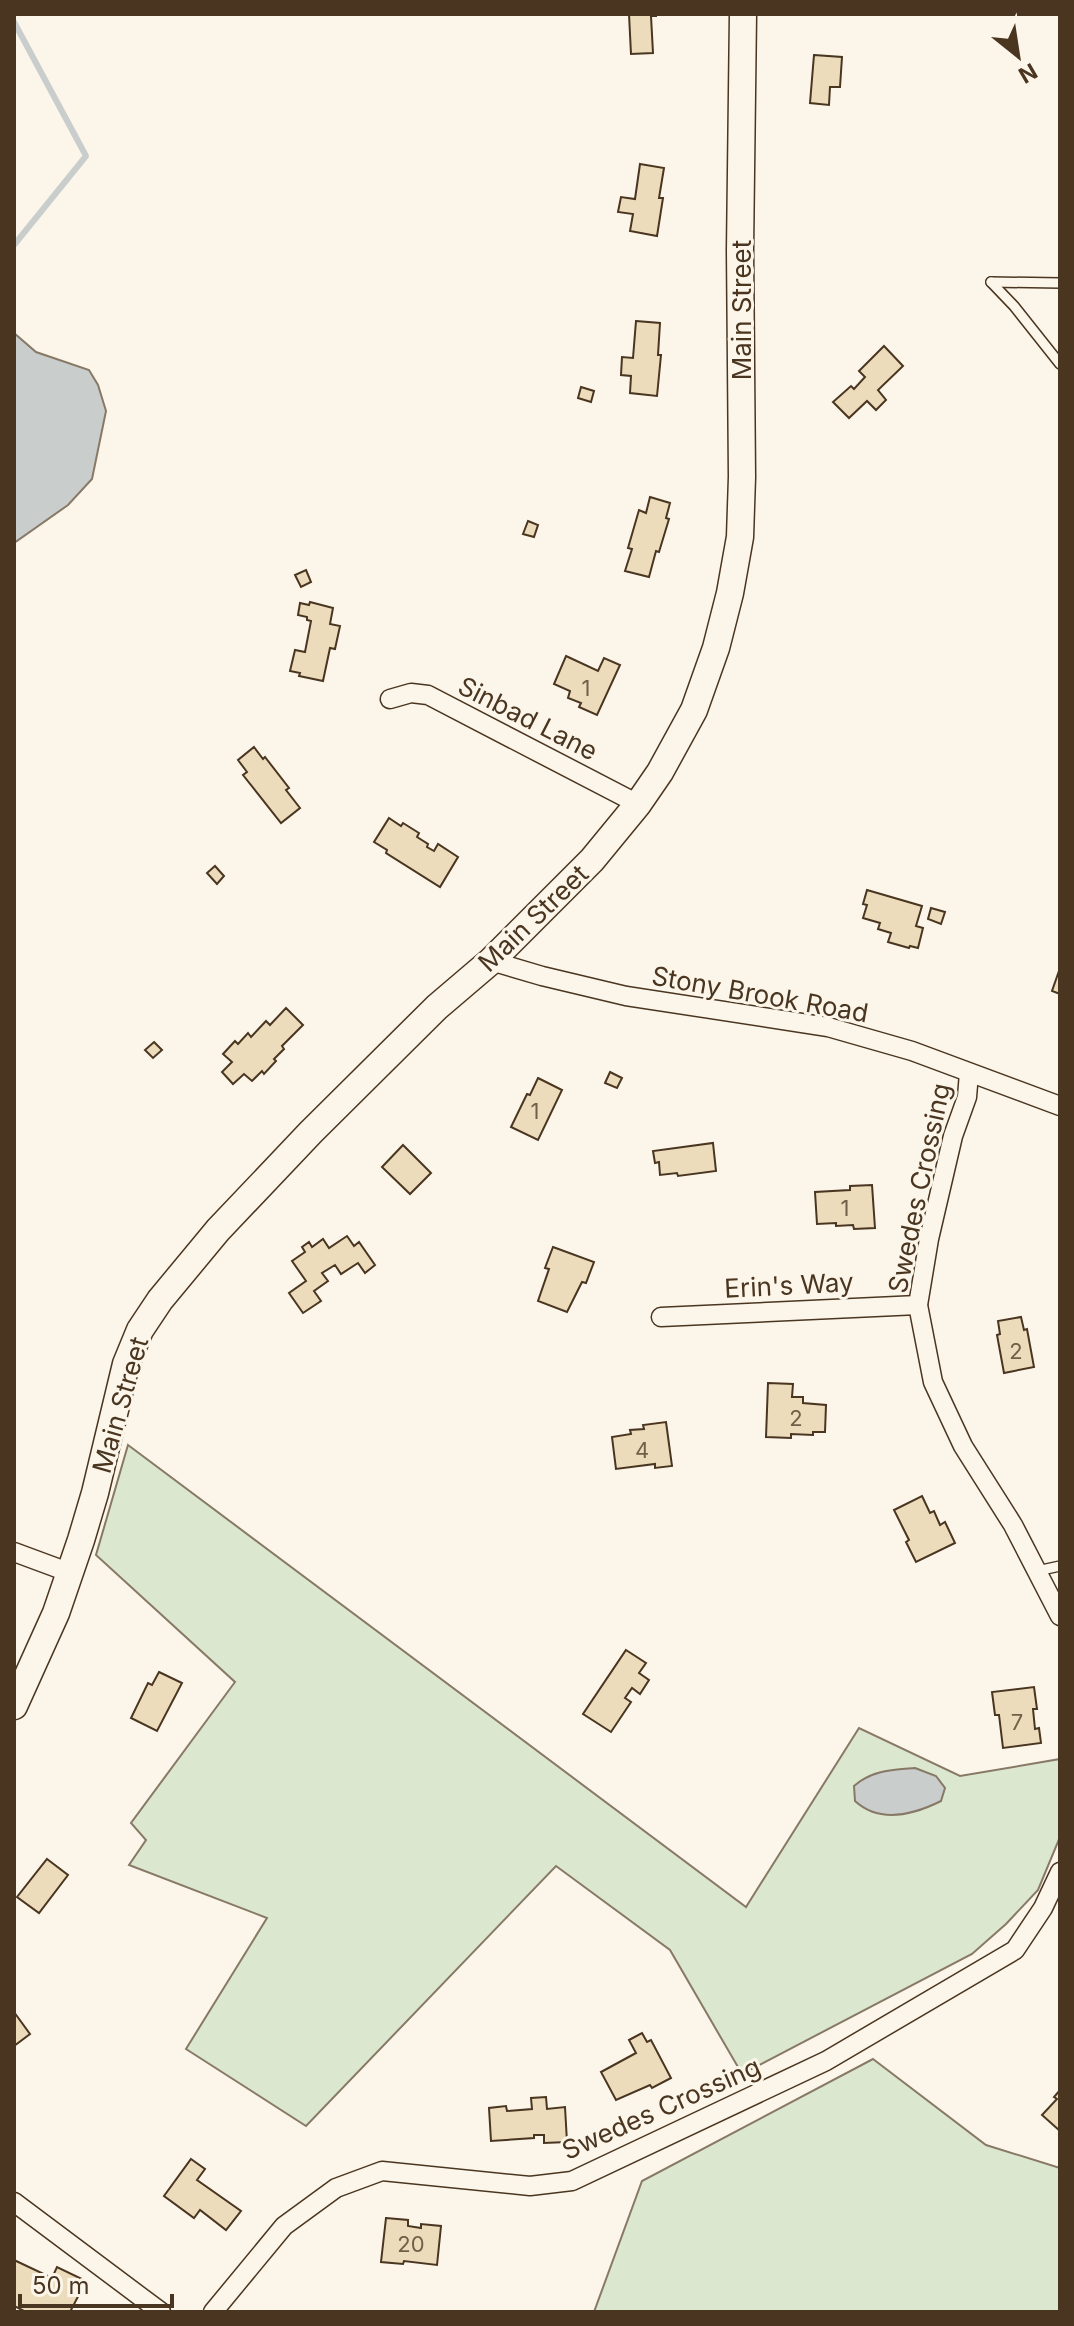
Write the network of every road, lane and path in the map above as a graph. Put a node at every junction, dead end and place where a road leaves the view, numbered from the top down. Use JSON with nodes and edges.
{"nodes":[{"id":1,"x":743,"y":14,"type":"edge"},
{"id":2,"x":1060,"y":283,"type":"edge"},
{"id":3,"x":1060,"y":364,"type":"edge"},
{"id":4,"x":390,"y":699,"type":"dead end"},
{"id":5,"x":638,"y":804,"type":"junction"},
{"id":6,"x":491,"y":961,"type":"junction"},
{"id":7,"x":969,"y":1073,"type":"junction"},
{"id":8,"x":1060,"y":1106,"type":"edge"},
{"id":9,"x":918,"y":1305,"type":"junction"},
{"id":10,"x":661,"y":1317,"type":"dead end"},
{"id":11,"x":14,"y":1552,"type":"edge"},
{"id":12,"x":1060,"y":1566,"type":"edge"},
{"id":13,"x":1037,"y":1571,"type":"junction"},
{"id":14,"x":68,"y":1572,"type":"junction"},
{"id":15,"x":1060,"y":1616,"type":"edge"},
{"id":16,"x":14,"y":1706,"type":"edge"},
{"id":17,"x":1060,"y":1872,"type":"edge"},
{"id":18,"x":14,"y":2202,"type":"edge"},
{"id":19,"x":161,"y":2312,"type":"edge"},
{"id":20,"x":213,"y":2312,"type":"edge"}],
"edges":[{"from":1,"to":5,"type":"main road","name":"Main Street"},
{"from":2,"to":3,"type":"lane"},
{"from":4,"to":5,"type":"street","name":"Sinbad Lane"},
{"from":5,"to":6,"type":"main road","name":"Main Street"},
{"from":6,"to":7,"type":"street","name":"Stony Brook Road"},
{"from":6,"to":14,"type":"main road","name":"Main Street"},
{"from":7,"to":8,"type":"street","name":"Stony Brook Road"},
{"from":7,"to":9,"type":"street","name":"Swedes Crossing"},
{"from":9,"to":10,"type":"street","name":"Erin's Way"},
{"from":9,"to":13,"type":"street","name":"Swedes Crossing"},
{"from":11,"to":14,"type":"street"},
{"from":12,"to":13,"type":"lane"},
{"from":13,"to":15,"type":"street","name":"Swedes Crossing"},
{"from":14,"to":16,"type":"main road","name":"Main Street"},
{"from":17,"to":20,"type":"street","name":"Swedes Crossing"},
{"from":18,"to":19,"type":"street"}]}
